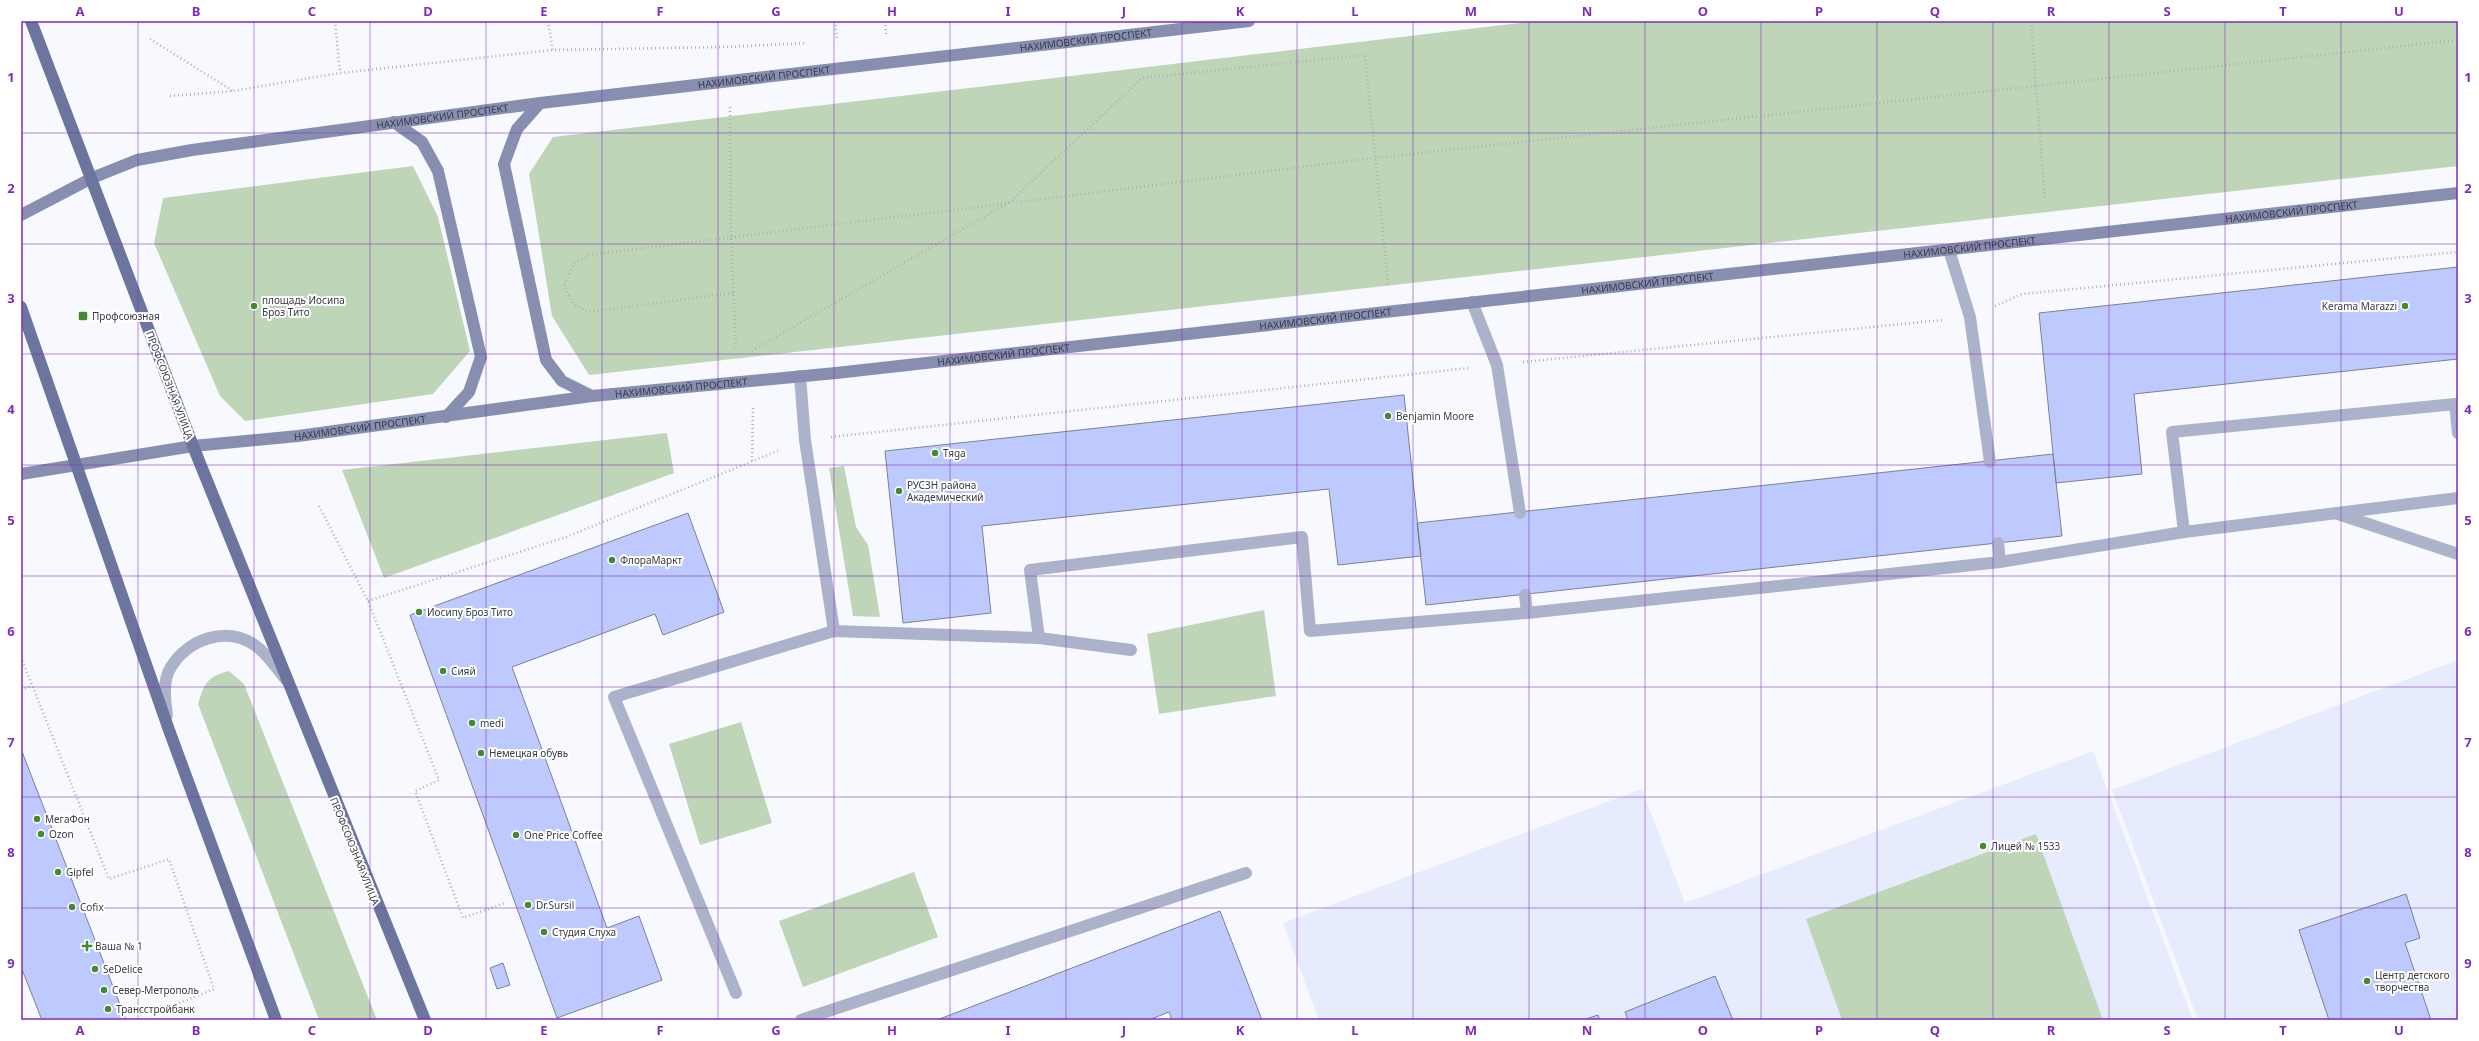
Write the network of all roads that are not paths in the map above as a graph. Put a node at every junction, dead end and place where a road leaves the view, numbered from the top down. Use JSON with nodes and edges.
{"nodes":[{"id":1,"x":31,"y":21,"type":"edge"},
{"id":2,"x":1249,"y":21,"type":"edge"},
{"id":3,"x":540,"y":103,"type":"junction"},
{"id":4,"x":394,"y":122,"type":"junction"},
{"id":5,"x":92,"y":178,"type":"junction"},
{"id":6,"x":2458,"y":193,"type":"edge"},
{"id":7,"x":21,"y":215,"type":"edge"},
{"id":8,"x":1949,"y":250,"type":"junction"},
{"id":9,"x":1472,"y":302,"type":"junction"},
{"id":10,"x":21,"y":307,"type":"edge"},
{"id":11,"x":800,"y":376,"type":"junction"},
{"id":12,"x":592,"y":396,"type":"junction"},
{"id":13,"x":446,"y":417,"type":"junction"},
{"id":14,"x":2458,"y":433,"type":"edge"},
{"id":15,"x":192,"y":446,"type":"junction"},
{"id":16,"x":1990,"y":462,"type":"dead end"},
{"id":17,"x":75,"y":467,"type":"junction"},
{"id":18,"x":21,"y":474,"type":"edge"},
{"id":19,"x":2458,"y":498,"type":"edge"},
{"id":20,"x":1520,"y":513,"type":"dead end"},
{"id":21,"x":2335,"y":513,"type":"junction"},
{"id":22,"x":2184,"y":532,"type":"junction"},
{"id":23,"x":1998,"y":543,"type":"dead end"},
{"id":24,"x":2458,"y":554,"type":"edge"},
{"id":25,"x":2000,"y":562,"type":"junction"},
{"id":26,"x":1525,"y":595,"type":"dead end"},
{"id":27,"x":1527,"y":613,"type":"junction"},
{"id":28,"x":834,"y":631,"type":"junction"},
{"id":29,"x":1039,"y":638,"type":"junction"},
{"id":30,"x":1131,"y":650,"type":"dead end"},
{"id":31,"x":286,"y":681,"type":"junction"},
{"id":32,"x":169,"y":730,"type":"junction"},
{"id":33,"x":1246,"y":874,"type":"dead end"},
{"id":34,"x":736,"y":992,"type":"dead end"},
{"id":35,"x":276,"y":1020,"type":"edge"},
{"id":36,"x":425,"y":1020,"type":"edge"},
{"id":37,"x":801,"y":1020,"type":"edge"}],
"edges":[{"from":1,"to":5,"type":"main road","name":"ПРОФСОЮЗНАЯ УЛИЦА"},
{"from":2,"to":3,"type":"main road","name":"НАХИМОВСКИЙ ПРОСПЕКТ"},
{"from":3,"to":4,"type":"main road","name":"НАХИМОВСКИЙ ПРОСПЕКТ"},
{"from":3,"to":12,"type":"main road"},
{"from":4,"to":5,"type":"main road","name":"НАХИМОВСКИЙ ПРОСПЕКТ"},
{"from":4,"to":13,"type":"main road"},
{"from":5,"to":7,"type":"main road"},
{"from":5,"to":15,"type":"main road","name":"ПРОФСОЮЗНАЯ УЛИЦА"},
{"from":6,"to":8,"type":"main road","name":"НАХИМОВСКИЙ ПРОСПЕКТ"},
{"from":8,"to":9,"type":"main road","name":"НАХИМОВСКИЙ ПРОСПЕКТ"},
{"from":8,"to":16,"type":"street"},
{"from":9,"to":11,"type":"main road","name":"НАХИМОВСКИЙ ПРОСПЕКТ"},
{"from":9,"to":20,"type":"street"},
{"from":10,"to":17,"type":"main road","name":"ПРОФСОЮЗНАЯ УЛИЦА"},
{"from":11,"to":12,"type":"main road","name":"НАХИМОВСКИЙ ПРОСПЕКТ"},
{"from":11,"to":28,"type":"street"},
{"from":12,"to":13,"type":"main road","name":"НАХИМОВСКИЙ ПРОСПЕКТ"},
{"from":13,"to":15,"type":"main road","name":"НАХИМОВСКИЙ ПРОСПЕКТ"},
{"from":14,"to":22,"type":"street"},
{"from":15,"to":17,"type":"main road"},
{"from":15,"to":31,"type":"main road","name":"ПРОФСОЮЗНАЯ УЛИЦА"},
{"from":17,"to":18,"type":"main road"},
{"from":17,"to":32,"type":"main road","name":"ПРОФСОЮЗНАЯ УЛИЦА"},
{"from":19,"to":21,"type":"street"},
{"from":21,"to":22,"type":"street"},
{"from":21,"to":24,"type":"street"},
{"from":22,"to":25,"type":"street"},
{"from":23,"to":25,"type":"street"},
{"from":25,"to":27,"type":"street"},
{"from":26,"to":27,"type":"street"},
{"from":27,"to":29,"type":"street"},
{"from":28,"to":29,"type":"street"},
{"from":28,"to":34,"type":"street"},
{"from":29,"to":30,"type":"street"},
{"from":31,"to":32,"type":"street","name":"ПРОФСОЮЗНАЯ УЛИЦА"},
{"from":31,"to":36,"type":"main road","name":"ПРОФСОЮЗНАЯ УЛИЦА"},
{"from":32,"to":35,"type":"main road","name":"ПРОФСОЮЗНАЯ УЛИЦА"},
{"from":33,"to":37,"type":"street"}]}
